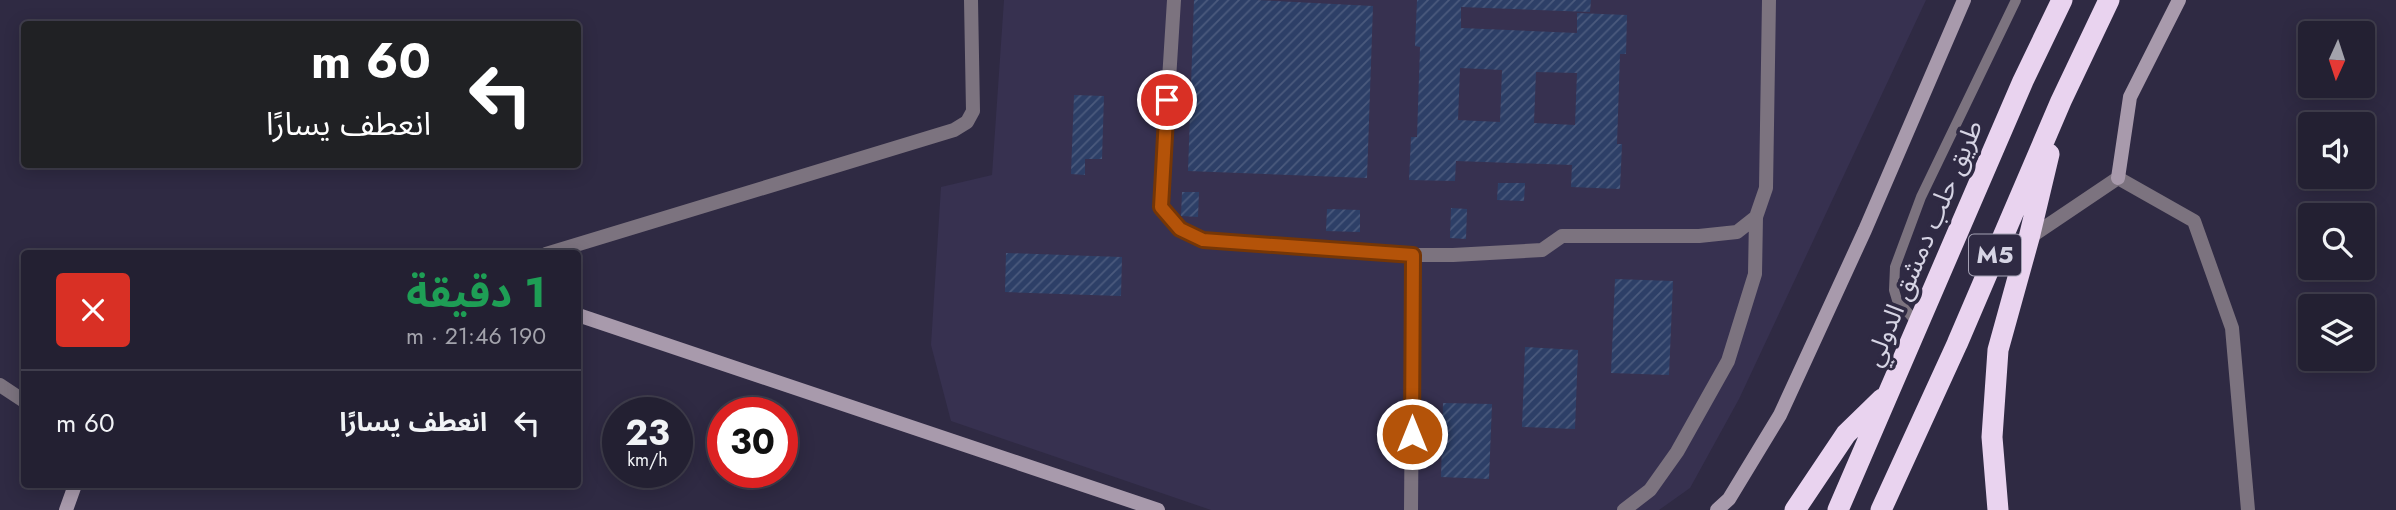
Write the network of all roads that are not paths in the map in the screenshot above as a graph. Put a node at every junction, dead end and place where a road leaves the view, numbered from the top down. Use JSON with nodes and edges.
{"nodes":[{"id":1,"x":971,"y":0,"type":"edge"},
{"id":2,"x":1174,"y":0,"type":"edge"},
{"id":3,"x":1769,"y":0,"type":"edge"},
{"id":4,"x":1964,"y":0,"type":"edge"},
{"id":5,"x":2016,"y":0,"type":"edge"},
{"id":6,"x":2062,"y":0,"type":"edge"},
{"id":7,"x":2109,"y":0,"type":"edge"},
{"id":8,"x":2179,"y":0,"type":"edge"},
{"id":9,"x":2061,"y":101,"type":"junction"},
{"id":10,"x":2119,"y":178,"type":"junction"},
{"id":11,"x":1756,"y":217,"type":"junction"},
{"id":12,"x":2029,"y":238,"type":"junction"},
{"id":13,"x":559,"y":250,"type":"edge"},
{"id":14,"x":1413,"y":255,"type":"junction"},
{"id":15,"x":581,"y":316,"type":"edge"},
{"id":16,"x":1918,"y":324,"type":"junction"},
{"id":17,"x":0,"y":385,"type":"edge"},
{"id":18,"x":1889,"y":393,"type":"junction"},
{"id":19,"x":21,"y":399,"type":"edge"},
{"id":20,"x":74,"y":488,"type":"edge"},
{"id":21,"x":66,"y":510,"type":"edge"},
{"id":22,"x":1158,"y":510,"type":"edge"},
{"id":23,"x":1411,"y":510,"type":"edge"},
{"id":24,"x":1623,"y":510,"type":"edge"},
{"id":25,"x":1717,"y":510,"type":"edge"},
{"id":26,"x":1794,"y":510,"type":"edge"},
{"id":27,"x":1838,"y":510,"type":"edge"},
{"id":28,"x":1881,"y":510,"type":"edge"},
{"id":29,"x":1998,"y":510,"type":"edge"},
{"id":30,"x":2248,"y":510,"type":"edge"}],
"edges":[{"from":1,"to":13,"type":"street"},
{"from":2,"to":14,"type":"street"},
{"from":3,"to":11,"type":"street"},
{"from":4,"to":25,"type":"street"},
{"from":5,"to":16,"type":"lane"},
{"from":6,"to":16,"type":"highway","name":"طريق حلب دمشق الدولي","number":"M5"},
{"from":7,"to":9,"type":"highway","number":"M5"},
{"from":8,"to":10,"type":"street"},
{"from":9,"to":12,"type":"highway"},
{"from":9,"to":28,"type":"highway","number":"M5"},
{"from":10,"to":12,"type":"street"},
{"from":10,"to":30,"type":"street"},
{"from":11,"to":14,"type":"street"},
{"from":11,"to":24,"type":"street"},
{"from":12,"to":29,"type":"highway"},
{"from":14,"to":23,"type":"street"},
{"from":15,"to":22,"type":"street"},
{"from":16,"to":18,"type":"highway","name":"طريق حلب دمشق الدولي","number":"M5"},
{"from":17,"to":19,"type":"street"},
{"from":18,"to":26,"type":"highway"},
{"from":18,"to":27,"type":"highway","name":"طريق حلب دمشق الدولي","number":"M5"},
{"from":20,"to":21,"type":"street"}]}
